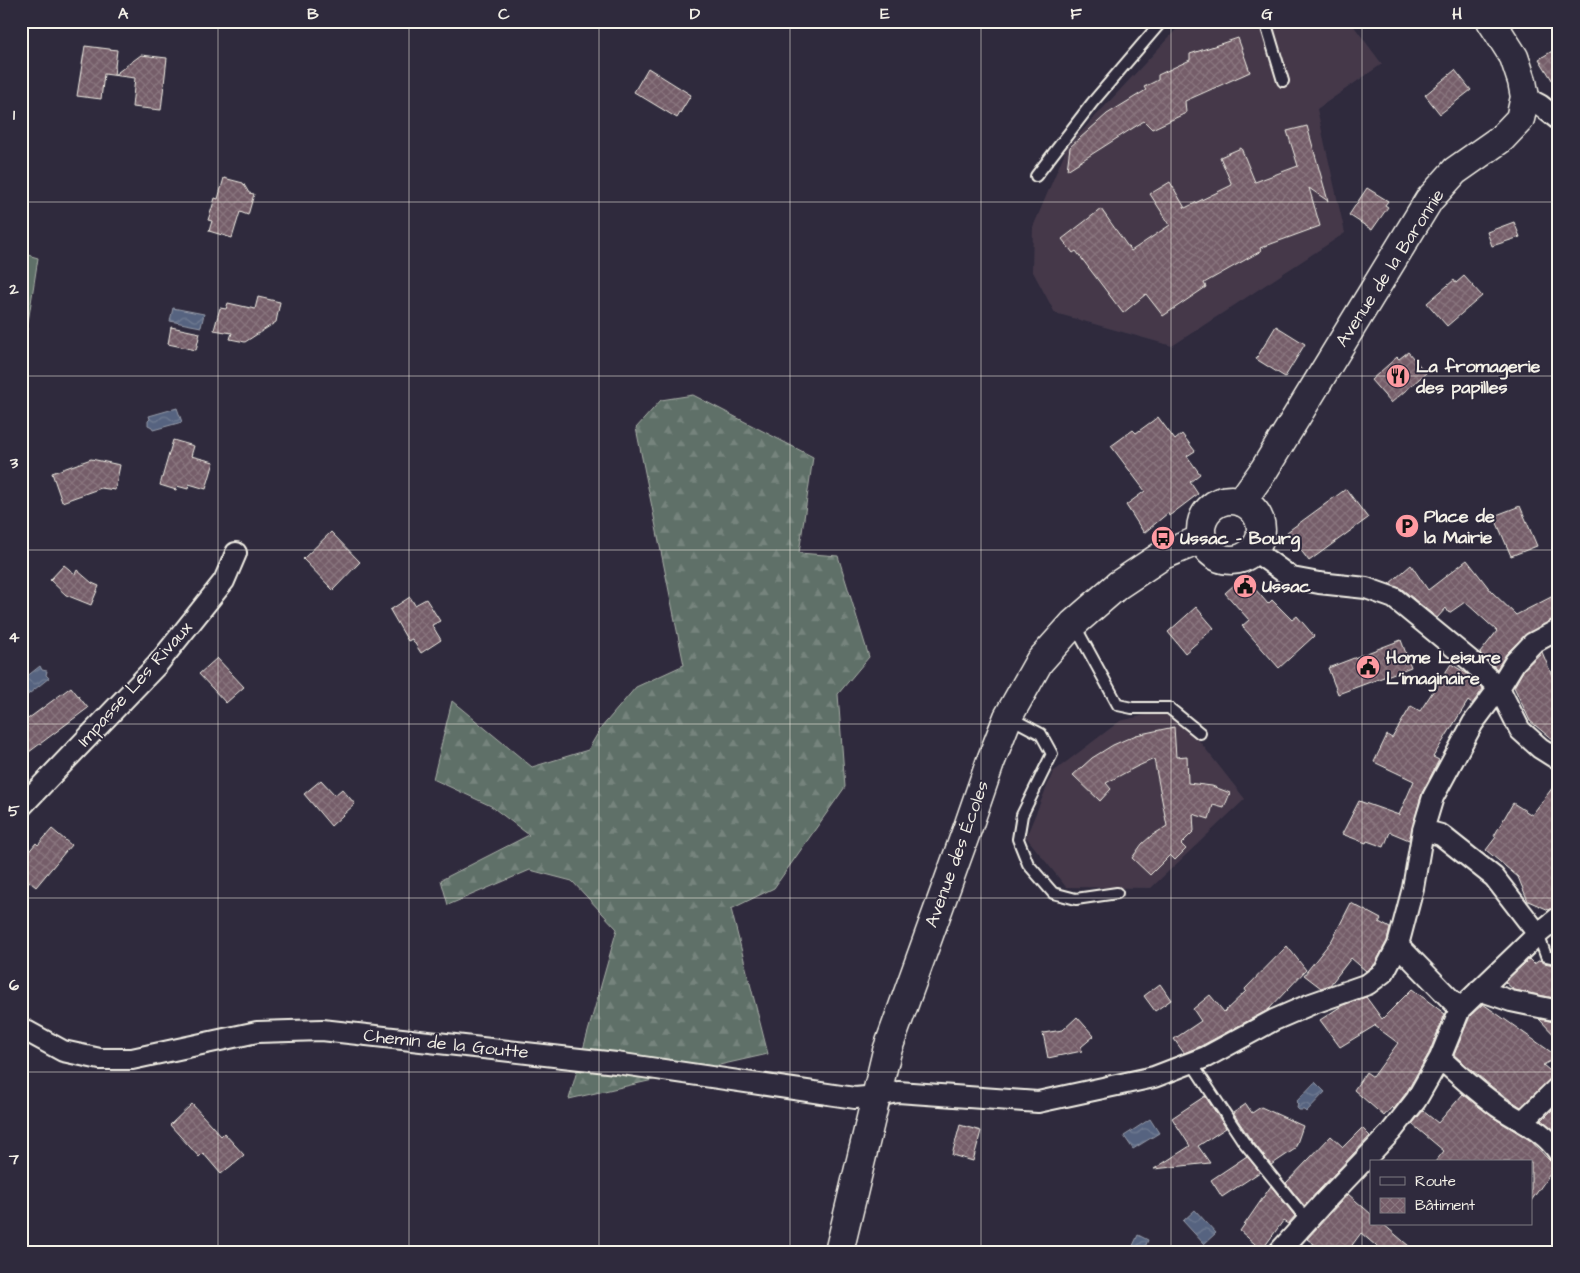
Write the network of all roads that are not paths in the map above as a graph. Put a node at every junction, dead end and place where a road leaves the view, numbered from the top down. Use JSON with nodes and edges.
{"nodes":[{"id":1,"x":1162,"y":21,"type":"edge"},
{"id":2,"x":1265,"y":21,"type":"edge"},
{"id":3,"x":1491,"y":21,"type":"edge"},
{"id":4,"x":1283,"y":81,"type":"dead end"},
{"id":5,"x":1525,"y":97,"type":"junction"},
{"id":6,"x":1559,"y":120,"type":"edge"},
{"id":7,"x":1036,"y":176,"type":"dead end"},
{"id":8,"x":1241,"y":502,"type":"junction"},
{"id":9,"x":1202,"y":539,"type":"junction"},
{"id":10,"x":1254,"y":550,"type":"junction"},
{"id":11,"x":236,"y":552,"type":"dead end"},
{"id":12,"x":1073,"y":624,"type":"junction"},
{"id":13,"x":1559,"y":629,"type":"edge"},
{"id":14,"x":1499,"y":688,"type":"junction"},
{"id":15,"x":1008,"y":717,"type":"junction"},
{"id":16,"x":1200,"y":733,"type":"dead end"},
{"id":17,"x":1559,"y":760,"type":"edge"},
{"id":18,"x":21,"y":806,"type":"edge"},
{"id":19,"x":1423,"y":830,"type":"junction"},
{"id":20,"x":1117,"y":893,"type":"dead end"},
{"id":21,"x":1559,"y":917,"type":"edge"},
{"id":22,"x":1538,"y":934,"type":"junction"},
{"id":23,"x":1398,"y":945,"type":"junction"},
{"id":24,"x":1559,"y":958,"type":"edge"},
{"id":25,"x":1479,"y":990,"type":"junction"},
{"id":26,"x":1460,"y":1009,"type":"junction"},
{"id":27,"x":1559,"y":1011,"type":"edge"},
{"id":28,"x":21,"y":1028,"type":"edge"},
{"id":29,"x":1440,"y":1058,"type":"junction"},
{"id":30,"x":1191,"y":1062,"type":"junction"},
{"id":31,"x":1559,"y":1086,"type":"edge"},
{"id":32,"x":877,"y":1096,"type":"junction"},
{"id":33,"x":1523,"y":1121,"type":"junction"},
{"id":34,"x":1559,"y":1153,"type":"edge"},
{"id":35,"x":1307,"y":1220,"type":"junction"},
{"id":36,"x":839,"y":1252,"type":"edge"},
{"id":37,"x":1279,"y":1252,"type":"edge"}],
"edges":[{"from":1,"to":7,"type":"lane"},
{"from":2,"to":4,"type":"lane"},
{"from":3,"to":5,"type":"street","name":"Avenue de la Baronnie"},
{"from":5,"to":6,"type":"street"},
{"from":5,"to":8,"type":"street","name":"Avenue de la Baronnie"},
{"from":8,"to":9,"type":"street"},
{"from":8,"to":10,"type":"street"},
{"from":9,"to":10,"type":"street"},
{"from":9,"to":12,"type":"street","name":"Avenue des Écoles"},
{"from":10,"to":14,"type":"street"},
{"from":11,"to":18,"type":"street","name":"Impasse Les Rivaux"},
{"from":12,"to":15,"type":"street","name":"Avenue des Écoles"},
{"from":12,"to":16,"type":"lane"},
{"from":13,"to":14,"type":"street","name":"Chemin de la Goutte"},
{"from":14,"to":17,"type":"street"},
{"from":14,"to":19,"type":"street","name":"Chemin de la Goutte"},
{"from":15,"to":20,"type":"lane"},
{"from":15,"to":32,"type":"street","name":"Avenue des Écoles"},
{"from":19,"to":22,"type":"street"},
{"from":19,"to":23,"type":"street","name":"Chemin de la Goutte"},
{"from":21,"to":22,"type":"street"},
{"from":22,"to":24,"type":"lane"},
{"from":22,"to":25,"type":"street"},
{"from":23,"to":26,"type":"street"},
{"from":23,"to":30,"type":"street","name":"Chemin de la Goutte"},
{"from":25,"to":26,"type":"street"},
{"from":25,"to":27,"type":"street"},
{"from":26,"to":29,"type":"street"},
{"from":28,"to":32,"type":"street","name":"Chemin de la Goutte"},
{"from":29,"to":33,"type":"street"},
{"from":29,"to":35,"type":"street"},
{"from":30,"to":32,"type":"street","name":"Chemin de la Goutte"},
{"from":30,"to":35,"type":"lane"},
{"from":31,"to":33,"type":"street"},
{"from":32,"to":36,"type":"street","name":"Avenue des Écoles"},
{"from":33,"to":34,"type":"street"},
{"from":35,"to":37,"type":"street"}]}
